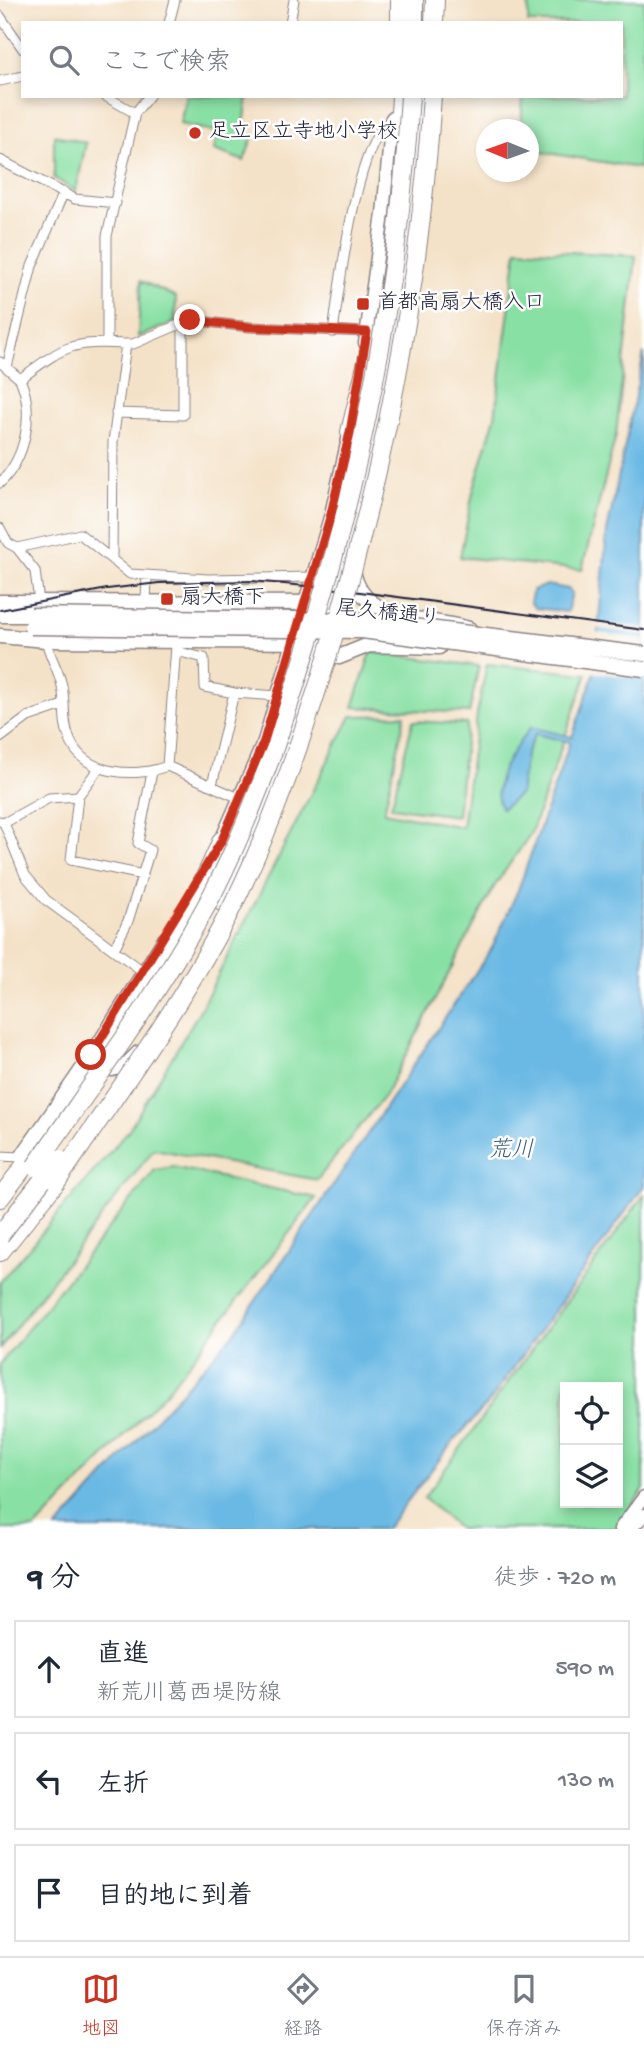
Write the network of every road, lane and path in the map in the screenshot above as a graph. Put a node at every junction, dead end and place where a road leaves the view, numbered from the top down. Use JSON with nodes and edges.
{"nodes":[{"id":1,"x":175,"y":0,"type":"edge"},
{"id":2,"x":294,"y":0,"type":"edge"},
{"id":3,"x":398,"y":0,"type":"edge"},
{"id":4,"x":417,"y":0,"type":"edge"},
{"id":5,"x":425,"y":0,"type":"edge"},
{"id":6,"x":435,"y":0,"type":"edge"},
{"id":7,"x":0,"y":16,"type":"edge"},
{"id":8,"x":170,"y":21,"type":"edge"},
{"id":9,"x":290,"y":21,"type":"edge"},
{"id":10,"x":398,"y":21,"type":"edge"},
{"id":11,"x":414,"y":21,"type":"edge"},
{"id":12,"x":422,"y":21,"type":"edge"},
{"id":13,"x":422,"y":21,"type":"edge"},
{"id":14,"x":435,"y":21,"type":"edge"},
{"id":15,"x":21,"y":46,"type":"edge"},
{"id":16,"x":21,"y":76,"type":"edge"},
{"id":17,"x":0,"y":81,"type":"edge"},
{"id":18,"x":109,"y":98,"type":"edge"},
{"id":19,"x":147,"y":98,"type":"edge"},
{"id":20,"x":393,"y":98,"type":"edge"},
{"id":21,"x":401,"y":98,"type":"edge"},
{"id":22,"x":410,"y":98,"type":"edge"},
{"id":23,"x":421,"y":98,"type":"edge"},
{"id":24,"x":421,"y":98,"type":"edge"},
{"id":25,"x":421,"y":98,"type":"edge"},
{"id":26,"x":432,"y":98,"type":"edge"},
{"id":27,"x":135,"y":113,"type":"junction"},
{"id":28,"x":392,"y":120,"type":"junction"},
{"id":29,"x":0,"y":160,"type":"edge"},
{"id":30,"x":64,"y":192,"type":"junction"},
{"id":31,"x":116,"y":203,"type":"junction"},
{"id":32,"x":398,"y":322,"type":"junction"},
{"id":33,"x":183,"y":323,"type":"junction"},
{"id":34,"x":333,"y":332,"type":"junction"},
{"id":35,"x":367,"y":332,"type":"junction"},
{"id":36,"x":107,"y":341,"type":"junction"},
{"id":37,"x":126,"y":344,"type":"junction"},
{"id":38,"x":4,"y":364,"type":"edge"},
{"id":39,"x":20,"y":379,"type":"junction"},
{"id":40,"x":392,"y":382,"type":"junction"},
{"id":41,"x":116,"y":414,"type":"junction"},
{"id":42,"x":376,"y":426,"type":"junction"},
{"id":43,"x":350,"y":432,"type":"junction"},
{"id":44,"x":0,"y":483,"type":"edge"},
{"id":45,"x":0,"y":528,"type":"edge"},
{"id":46,"x":17,"y":548,"type":"junction"},
{"id":47,"x":113,"y":560,"type":"junction"},
{"id":48,"x":353,"y":563,"type":"joint"},
{"id":49,"x":146,"y":576,"type":"junction"},
{"id":50,"x":312,"y":577,"type":"junction"},
{"id":51,"x":0,"y":602,"type":"edge"},
{"id":52,"x":39,"y":602,"type":"junction"},
{"id":53,"x":305,"y":602,"type":"junction"},
{"id":54,"x":146,"y":603,"type":"junction"},
{"id":55,"x":331,"y":603,"type":"junction"},
{"id":56,"x":0,"y":615,"type":"edge"},
{"id":57,"x":31,"y":621,"type":"junction"},
{"id":58,"x":0,"y":628,"type":"edge"},
{"id":59,"x":0,"y":636,"type":"edge"},
{"id":60,"x":46,"y":639,"type":"junction"},
{"id":61,"x":481,"y":639,"type":"junction"},
{"id":62,"x":295,"y":642,"type":"junction"},
{"id":63,"x":319,"y":642,"type":"junction"},
{"id":64,"x":176,"y":646,"type":"junction"},
{"id":65,"x":644,"y":654,"type":"edge"},
{"id":66,"x":339,"y":657,"type":"joint"},
{"id":67,"x":644,"y":669,"type":"edge"},
{"id":68,"x":234,"y":694,"type":"junction"},
{"id":69,"x":278,"y":696,"type":"junction"},
{"id":70,"x":63,"y":705,"type":"junction"},
{"id":71,"x":0,"y":738,"type":"edge"},
{"id":72,"x":167,"y":766,"type":"junction"},
{"id":73,"x":99,"y":768,"type":"junction"},
{"id":74,"x":152,"y":772,"type":"junction"},
{"id":75,"x":212,"y":785,"type":"junction"},
{"id":76,"x":78,"y":796,"type":"junction"},
{"id":77,"x":239,"y":797,"type":"junction"},
{"id":78,"x":264,"y":798,"type":"junction"},
{"id":79,"x":267,"y":817,"type":"junction"},
{"id":80,"x":2,"y":822,"type":"edge"},
{"id":81,"x":222,"y":840,"type":"junction"},
{"id":82,"x":249,"y":846,"type":"junction"},
{"id":83,"x":143,"y":875,"type":"junction"},
{"id":84,"x":114,"y":949,"type":"junction"},
{"id":85,"x":144,"y":972,"type":"junction"},
{"id":86,"x":111,"y":1070,"type":"junction"},
{"id":87,"x":0,"y":1156,"type":"edge"},
{"id":88,"x":21,"y":1157,"type":"junction"},
{"id":89,"x":0,"y":1184,"type":"edge"},
{"id":90,"x":1,"y":1207,"type":"edge"},
{"id":91,"x":0,"y":1225,"type":"edge"},
{"id":92,"x":0,"y":1235,"type":"edge"},
{"id":93,"x":0,"y":1252,"type":"edge"},
{"id":94,"x":644,"y":1497,"type":"edge"},
{"id":95,"x":644,"y":1515,"type":"edge"},
{"id":96,"x":620,"y":1529,"type":"edge"},
{"id":97,"x":631,"y":1529,"type":"edge"}],
"edges":[{"from":1,"to":8,"type":"street"},
{"from":2,"to":9,"type":"street"},
{"from":3,"to":10,"type":"highway"},
{"from":4,"to":11,"type":"highway"},
{"from":4,"to":12,"type":"main road"},
{"from":5,"to":13,"type":"highway"},
{"from":6,"to":14,"type":"highway"},
{"from":7,"to":15,"type":"street"},
{"from":16,"to":17,"type":"street"},
{"from":18,"to":27,"type":"street"},
{"from":19,"to":27,"type":"street"},
{"from":20,"to":28,"type":"main road"},
{"from":21,"to":43,"type":"highway"},
{"from":22,"to":90,"type":"highway","bridge":true},
{"from":23,"to":32,"type":"highway"},
{"from":24,"to":40,"type":"main road"},
{"from":25,"to":42,"type":"main road"},
{"from":26,"to":93,"type":"highway","bridge":true},
{"from":27,"to":31,"type":"street"},
{"from":28,"to":34,"type":"street"},
{"from":28,"to":35,"type":"main road"},
{"from":29,"to":30,"type":"street"},
{"from":30,"to":31,"type":"street"},
{"from":30,"to":38,"type":"street"},
{"from":31,"to":36,"type":"street"},
{"from":32,"to":40,"type":"highway"},
{"from":32,"to":42,"type":"highway"},
{"from":33,"to":34,"type":"street"},
{"from":33,"to":37,"type":"street"},
{"from":33,"to":41,"type":"street"},
{"from":34,"to":35,"type":"street"},
{"from":35,"to":43,"type":"main road"},
{"from":36,"to":37,"type":"street"},
{"from":36,"to":39,"type":"street"},
{"from":37,"to":41,"type":"street"},
{"from":38,"to":39,"type":"street"},
{"from":39,"to":44,"type":"street"},
{"from":40,"to":48,"type":"main road"},
{"from":41,"to":47,"type":"street"},
{"from":42,"to":55,"type":"main road"},
{"from":43,"to":50,"type":"main road"},
{"from":45,"to":46,"type":"street"},
{"from":46,"to":47,"type":"street"},
{"from":46,"to":52,"type":"street"},
{"from":47,"to":49,"type":"street"},
{"from":48,"to":61,"type":"main road","bridge":true},
{"from":49,"to":50,"type":"street"},
{"from":49,"to":54,"type":"street"},
{"from":50,"to":53,"type":"main road"},
{"from":51,"to":52,"type":"main road"},
{"from":52,"to":54,"type":"main road"},
{"from":53,"to":54,"type":"main road"},
{"from":53,"to":55,"type":"main road"},
{"from":53,"to":62,"type":"main road"},
{"from":55,"to":63,"type":"main road"},
{"from":56,"to":57,"type":"main road","name":"尾久橋通り"},
{"from":57,"to":58,"type":"main road","name":"尾久橋通り"},
{"from":57,"to":61,"type":"main road","name":"尾久橋通り","bridge":true},
{"from":59,"to":60,"type":"main road"},
{"from":60,"to":64,"type":"main road"},
{"from":60,"to":70,"type":"street"},
{"from":61,"to":65,"type":"main road","name":"尾久橋通り","bridge":true},
{"from":61,"to":66,"type":"main road","bridge":true},
{"from":61,"to":67,"type":"main road","name":"尾久橋通り","bridge":true},
{"from":62,"to":63,"type":"main road"},
{"from":62,"to":64,"type":"main road"},
{"from":62,"to":69,"type":"main road"},
{"from":63,"to":78,"type":"main road"},
{"from":64,"to":68,"type":"street"},
{"from":64,"to":72,"type":"street"},
{"from":66,"to":79,"type":"main road"},
{"from":68,"to":69,"type":"street"},
{"from":68,"to":75,"type":"street"},
{"from":69,"to":77,"type":"main road"},
{"from":70,"to":71,"type":"street"},
{"from":70,"to":73,"type":"street"},
{"from":72,"to":74,"type":"street"},
{"from":72,"to":75,"type":"street"},
{"from":73,"to":74,"type":"street"},
{"from":73,"to":76,"type":"street"},
{"from":74,"to":83,"type":"street"},
{"from":75,"to":77,"type":"street"},
{"from":76,"to":80,"type":"street"},
{"from":76,"to":83,"type":"street"},
{"from":77,"to":81,"type":"main road"},
{"from":78,"to":82,"type":"highway"},
{"from":78,"to":86,"type":"main road"},
{"from":79,"to":82,"type":"highway"},
{"from":79,"to":86,"type":"main road"},
{"from":80,"to":84,"type":"street"},
{"from":81,"to":85,"type":"main road"},
{"from":81,"to":90,"type":"highway"},
{"from":82,"to":92,"type":"highway","bridge":true},
{"from":83,"to":84,"type":"street"},
{"from":84,"to":85,"type":"street"},
{"from":85,"to":88,"type":"main road"},
{"from":86,"to":91,"type":"main road"},
{"from":87,"to":88,"type":"street"},
{"from":88,"to":89,"type":"main road"},
{"from":94,"to":96,"type":"main road"},
{"from":95,"to":97,"type":"main road"}]}
